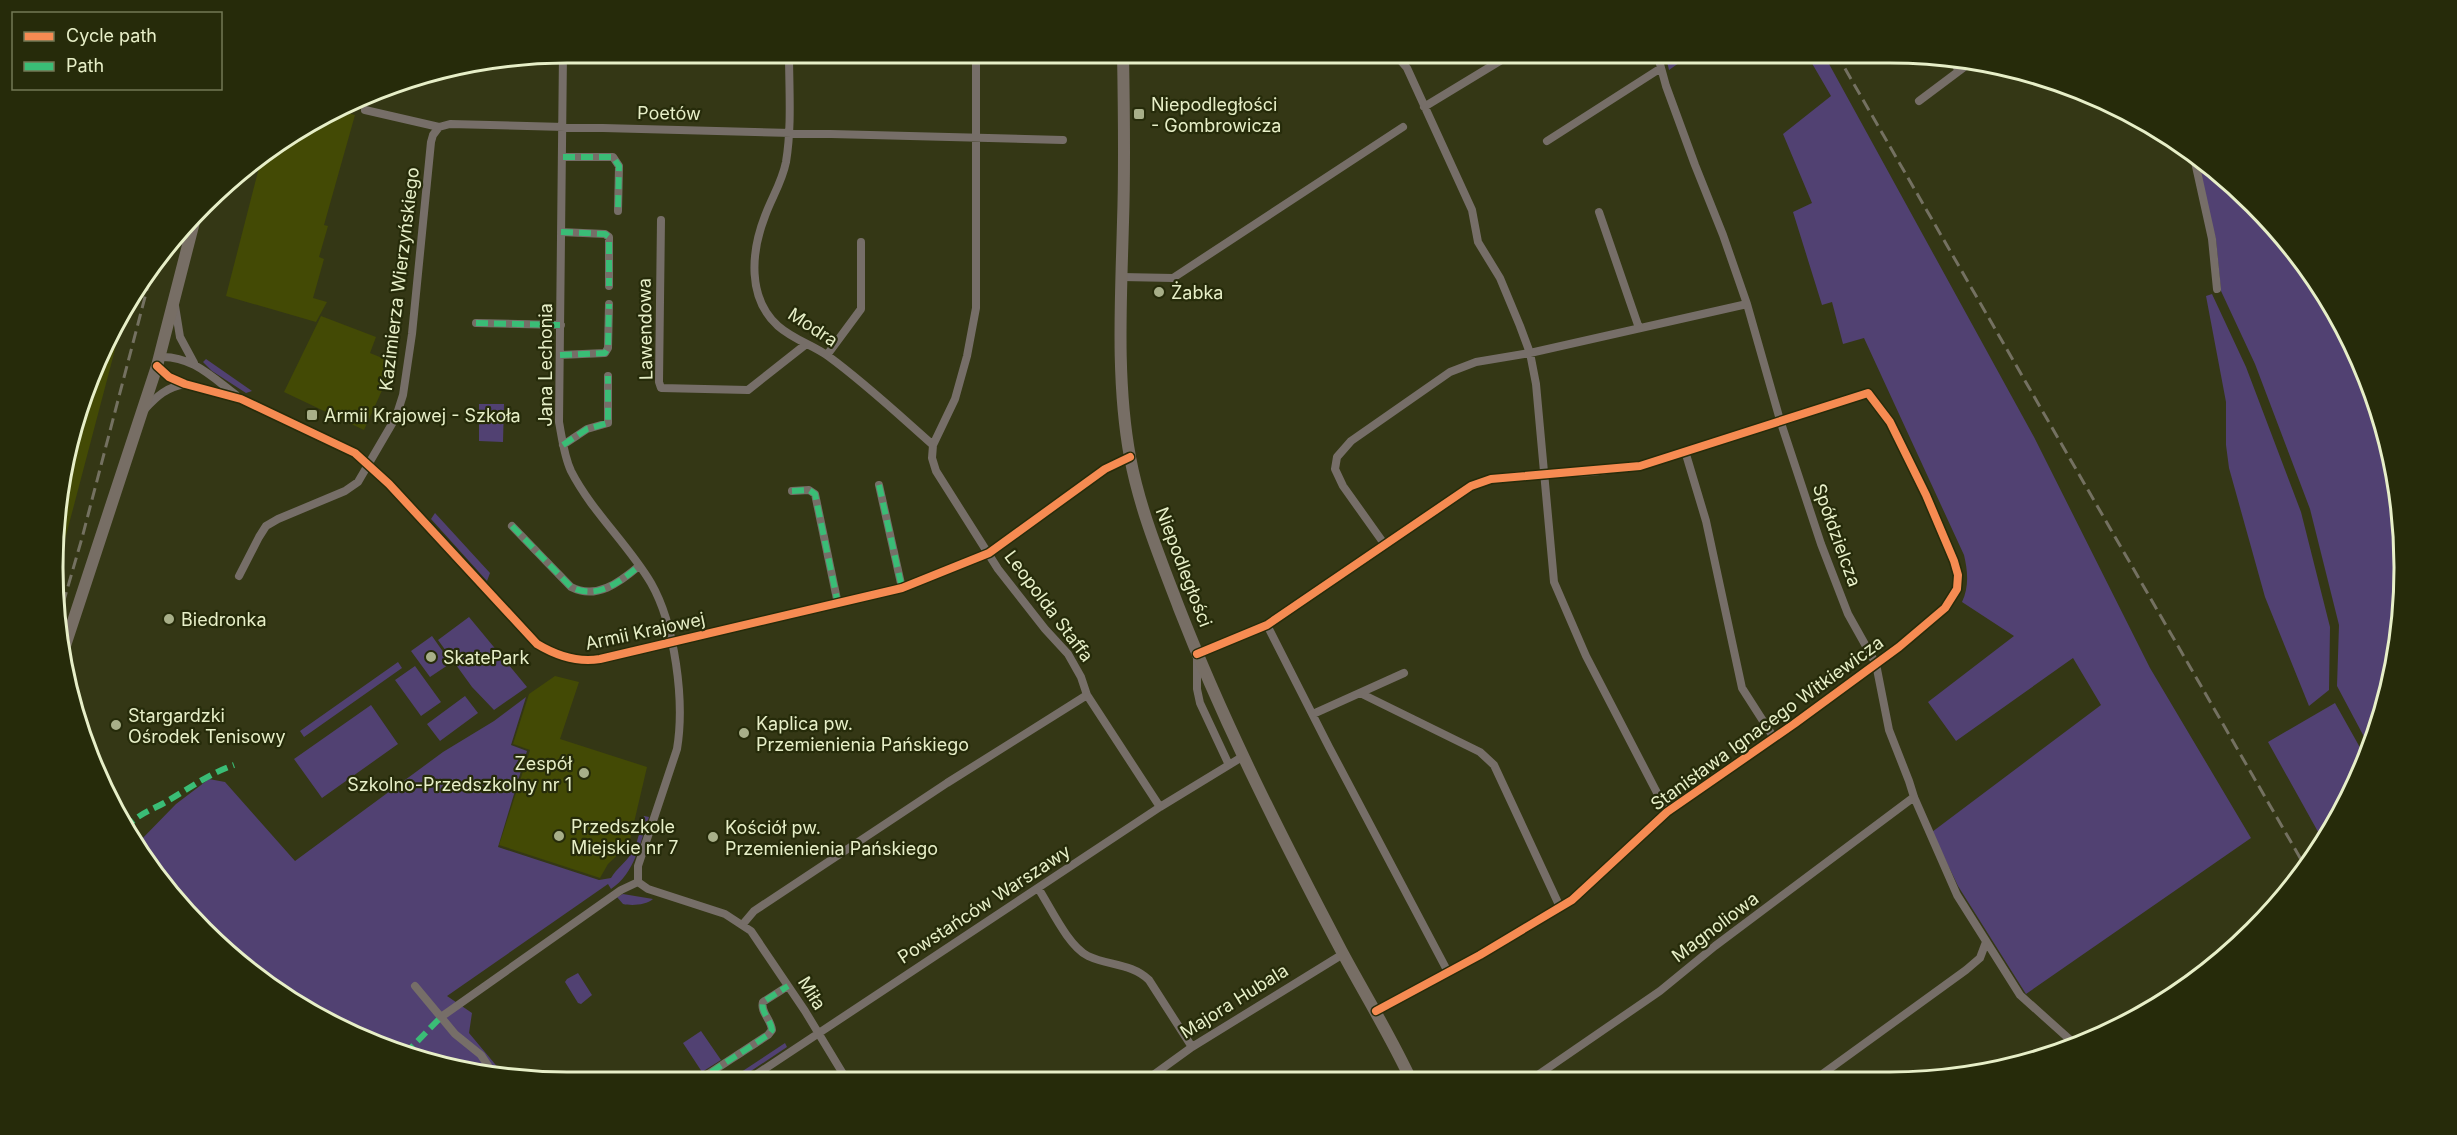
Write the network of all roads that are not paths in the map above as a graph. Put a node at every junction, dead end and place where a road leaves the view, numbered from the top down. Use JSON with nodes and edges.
{"nodes":[{"id":1,"x":563,"y":63,"type":"edge"},
{"id":2,"x":789,"y":63,"type":"edge"},
{"id":3,"x":976,"y":63,"type":"edge"},
{"id":4,"x":1123,"y":63,"type":"edge"},
{"id":5,"x":1403,"y":63,"type":"edge"},
{"id":6,"x":1495,"y":63,"type":"edge"},
{"id":7,"x":1660,"y":63,"type":"edge"},
{"id":8,"x":1957,"y":67,"type":"edge"},
{"id":9,"x":1661,"y":68,"type":"junction"},
{"id":10,"x":1962,"y":68,"type":"edge"},
{"id":11,"x":1959,"y":71,"type":"junction"},
{"id":12,"x":1919,"y":101,"type":"dead end"},
{"id":13,"x":1424,"y":107,"type":"junction"},
{"id":14,"x":365,"y":110,"type":"dead end"},
{"id":15,"x":439,"y":127,"type":"junction"},
{"id":16,"x":1403,"y":127,"type":"dead end"},
{"id":17,"x":563,"y":128,"type":"junction"},
{"id":18,"x":787,"y":131,"type":"junction"},
{"id":19,"x":976,"y":138,"type":"junction"},
{"id":20,"x":1062,"y":140,"type":"dead end"},
{"id":21,"x":1546,"y":141,"type":"dead end"},
{"id":22,"x":563,"y":157,"type":"junction"},
{"id":23,"x":2196,"y":166,"type":"edge"},
{"id":24,"x":618,"y":211,"type":"dead end"},
{"id":25,"x":1599,"y":212,"type":"dead end"},
{"id":26,"x":661,"y":220,"type":"dead end"},
{"id":27,"x":192,"y":231,"type":"edge"},
{"id":28,"x":561,"y":232,"type":"junction"},
{"id":29,"x":861,"y":242,"type":"dead end"},
{"id":30,"x":1122,"y":277,"type":"junction"},
{"id":31,"x":609,"y":286,"type":"dead end"},
{"id":32,"x":2217,"y":289,"type":"dead end"},
{"id":33,"x":174,"y":302,"type":"junction"},
{"id":34,"x":609,"y":303,"type":"dead end"},
{"id":35,"x":1747,"y":304,"type":"junction"},
{"id":36,"x":476,"y":323,"type":"dead end"},
{"id":37,"x":561,"y":325,"type":"junction"},
{"id":38,"x":1639,"y":328,"type":"junction"},
{"id":39,"x":805,"y":345,"type":"junction"},
{"id":40,"x":1530,"y":353,"type":"junction"},
{"id":41,"x":560,"y":355,"type":"junction"},
{"id":42,"x":827,"y":355,"type":"junction"},
{"id":43,"x":158,"y":362,"type":"junction"},
{"id":44,"x":195,"y":364,"type":"junction"},
{"id":45,"x":608,"y":376,"type":"dead end"},
{"id":46,"x":185,"y":384,"type":"junction"},
{"id":47,"x":241,"y":399,"type":"junction"},
{"id":48,"x":142,"y":412,"type":"junction"},
{"id":49,"x":1780,"y":420,"type":"junction"},
{"id":50,"x":563,"y":445,"type":"junction"},
{"id":51,"x":933,"y":445,"type":"junction"},
{"id":52,"x":1685,"y":451,"type":"junction"},
{"id":53,"x":1130,"y":457,"type":"junction"},
{"id":54,"x":369,"y":466,"type":"junction"},
{"id":55,"x":1543,"y":474,"type":"junction"},
{"id":56,"x":879,"y":484,"type":"dead end"},
{"id":57,"x":792,"y":490,"type":"dead end"},
{"id":58,"x":512,"y":526,"type":"dead end"},
{"id":59,"x":1385,"y":545,"type":"junction"},
{"id":60,"x":989,"y":553,"type":"junction"},
{"id":61,"x":639,"y":566,"type":"junction"},
{"id":62,"x":239,"y":576,"type":"dead end"},
{"id":63,"x":903,"y":588,"type":"junction"},
{"id":64,"x":838,"y":604,"type":"junction"},
{"id":65,"x":1267,"y":625,"type":"junction"},
{"id":66,"x":68,"y":637,"type":"edge"},
{"id":67,"x":671,"y":643,"type":"junction"},
{"id":68,"x":1197,"y":654,"type":"junction"},
{"id":69,"x":1876,"y":664,"type":"junction"},
{"id":70,"x":1404,"y":673,"type":"dead end"},
{"id":71,"x":1360,"y":693,"type":"junction"},
{"id":72,"x":1087,"y":695,"type":"junction"},
{"id":73,"x":1313,"y":714,"type":"junction"},
{"id":74,"x":1774,"y":738,"type":"junction"},
{"id":75,"x":1242,"y":757,"type":"junction"},
{"id":76,"x":1229,"y":765,"type":"junction"},
{"id":77,"x":1914,"y":797,"type":"junction"},
{"id":78,"x":1160,"y":807,"type":"junction"},
{"id":79,"x":1667,"y":812,"type":"junction"},
{"id":80,"x":638,"y":882,"type":"junction"},
{"id":81,"x":1038,"y":888,"type":"junction"},
{"id":82,"x":1560,"y":908,"type":"junction"},
{"id":83,"x":744,"y":924,"type":"junction"},
{"id":84,"x":1986,"y":942,"type":"junction"},
{"id":85,"x":1343,"y":954,"type":"junction"},
{"id":86,"x":1448,"y":972,"type":"junction"},
{"id":87,"x":415,"y":986,"type":"dead end"},
{"id":88,"x":788,"y":986,"type":"junction"},
{"id":89,"x":1376,"y":1011,"type":"junction"},
{"id":90,"x":441,"y":1017,"type":"junction"},
{"id":91,"x":818,"y":1033,"type":"junction"},
{"id":92,"x":2069,"y":1039,"type":"edge"},
{"id":93,"x":1192,"y":1047,"type":"junction"},
{"id":94,"x":489,"y":1066,"type":"edge"},
{"id":95,"x":711,"y":1072,"type":"edge"},
{"id":96,"x":760,"y":1072,"type":"edge"},
{"id":97,"x":842,"y":1072,"type":"edge"},
{"id":98,"x":1157,"y":1072,"type":"edge"},
{"id":99,"x":1407,"y":1072,"type":"edge"},
{"id":100,"x":1542,"y":1072,"type":"edge"},
{"id":101,"x":1825,"y":1072,"type":"edge"}],
"edges":[{"from":1,"to":17,"type":"street","name":"Jana Lechonia"},
{"from":2,"to":18,"type":"street","name":"Modra"},
{"from":3,"to":19,"type":"street"},
{"from":4,"to":30,"type":"street","name":"Niepodległości"},
{"from":5,"to":13,"type":"street"},
{"from":6,"to":13,"type":"street"},
{"from":7,"to":9,"type":"street","name":"Spółdzielcza"},
{"from":8,"to":11,"type":"street"},
{"from":9,"to":21,"type":"street"},
{"from":9,"to":35,"type":"street","name":"Spółdzielcza"},
{"from":10,"to":11,"type":"street"},
{"from":11,"to":12,"type":"street"},
{"from":13,"to":40,"type":"street"},
{"from":14,"to":15,"type":"street","name":"Poetów"},
{"from":15,"to":17,"type":"street","name":"Poetów"},
{"from":15,"to":54,"type":"street","name":"Kazimierza Wierzyńskiego"},
{"from":16,"to":30,"type":"street"},
{"from":17,"to":18,"type":"street","name":"Poetów"},
{"from":17,"to":22,"type":"street","name":"Jana Lechonia"},
{"from":18,"to":19,"type":"street","name":"Poetów"},
{"from":18,"to":39,"type":"street","name":"Modra"},
{"from":19,"to":20,"type":"street"},
{"from":19,"to":51,"type":"street"},
{"from":22,"to":24,"type":"street"},
{"from":22,"to":28,"type":"street","name":"Jana Lechonia"},
{"from":23,"to":32,"type":"street"},
{"from":25,"to":38,"type":"street"},
{"from":26,"to":39,"type":"street","name":"Lawendowa"},
{"from":27,"to":33,"type":"street"},
{"from":28,"to":31,"type":"street"},
{"from":28,"to":37,"type":"street","name":"Jana Lechonia"},
{"from":29,"to":42,"type":"street"},
{"from":30,"to":53,"type":"street","name":"Niepodległości"},
{"from":33,"to":43,"type":"street"},
{"from":33,"to":44,"type":"street","name":"Armii Krajowej"},
{"from":34,"to":41,"type":"street"},
{"from":35,"to":38,"type":"street"},
{"from":35,"to":49,"type":"street","name":"Spółdzielcza"},
{"from":36,"to":37,"type":"street"},
{"from":37,"to":41,"type":"street","name":"Jana Lechonia"},
{"from":38,"to":40,"type":"street"},
{"from":39,"to":42,"type":"street","name":"Modra"},
{"from":40,"to":55,"type":"street"},
{"from":40,"to":59,"type":"street"},
{"from":41,"to":50,"type":"street","name":"Jana Lechonia"},
{"from":42,"to":51,"type":"street","name":"Modra"},
{"from":43,"to":44,"type":"street","name":"Armii Krajowej"},
{"from":43,"to":46,"type":"street","name":"Armii Krajowej"},
{"from":43,"to":48,"type":"street"},
{"from":44,"to":47,"type":"street","name":"Armii Krajowej"},
{"from":45,"to":50,"type":"street"},
{"from":46,"to":47,"type":"street","name":"Armii Krajowej"},
{"from":46,"to":48,"type":"street"},
{"from":47,"to":54,"type":"street","name":"Armii Krajowej"},
{"from":48,"to":66,"type":"street"},
{"from":49,"to":52,"type":"street"},
{"from":49,"to":69,"type":"street","name":"Spółdzielcza"},
{"from":49,"to":69,"type":"street","name":"Stanisława Ignacego Witkiewicza"},
{"from":50,"to":61,"type":"street","name":"Jana Lechonia"},
{"from":51,"to":60,"type":"street","name":"Leopolda Staffa"},
{"from":52,"to":55,"type":"street"},
{"from":52,"to":74,"type":"street"},
{"from":53,"to":60,"type":"street","name":"Armii Krajowej"},
{"from":53,"to":68,"type":"street","name":"Niepodległości"},
{"from":54,"to":62,"type":"street","name":"Kazimierza Wierzyńskiego"},
{"from":54,"to":67,"type":"street","name":"Armii Krajowej"},
{"from":55,"to":59,"type":"street"},
{"from":55,"to":79,"type":"street"},
{"from":56,"to":63,"type":"street"},
{"from":57,"to":64,"type":"street"},
{"from":58,"to":61,"type":"street"},
{"from":59,"to":65,"type":"street"},
{"from":60,"to":63,"type":"street","name":"Armii Krajowej"},
{"from":60,"to":72,"type":"street","name":"Leopolda Staffa"},
{"from":61,"to":67,"type":"street","name":"Jana Lechonia"},
{"from":63,"to":64,"type":"street","name":"Armii Krajowej"},
{"from":64,"to":67,"type":"street","name":"Armii Krajowej"},
{"from":65,"to":68,"type":"street"},
{"from":65,"to":73,"type":"street"},
{"from":67,"to":80,"type":"street","name":"Jana Lechonia"},
{"from":68,"to":75,"type":"street","name":"Niepodległości"},
{"from":68,"to":76,"type":"street"},
{"from":69,"to":74,"type":"street","name":"Stanisława Ignacego Witkiewicza"},
{"from":69,"to":77,"type":"street","name":"Spółdzielcza"},
{"from":70,"to":71,"type":"street"},
{"from":71,"to":73,"type":"street"},
{"from":71,"to":82,"type":"street"},
{"from":72,"to":78,"type":"street","name":"Leopolda Staffa"},
{"from":72,"to":83,"type":"street"},
{"from":73,"to":86,"type":"street"},
{"from":74,"to":79,"type":"street","name":"Stanisława Ignacego Witkiewicza"},
{"from":75,"to":76,"type":"street","name":"Powstańców Warszawy"},
{"from":75,"to":85,"type":"street","name":"Niepodległości"},
{"from":76,"to":78,"type":"street","name":"Powstańców Warszawy"},
{"from":77,"to":84,"type":"street","name":"Spółdzielcza"},
{"from":77,"to":100,"type":"street","name":"Magnoliowa"},
{"from":78,"to":81,"type":"street","name":"Powstańców Warszawy"},
{"from":79,"to":82,"type":"street","name":"Stanisława Ignacego Witkiewicza"},
{"from":80,"to":83,"type":"street"},
{"from":80,"to":90,"type":"street"},
{"from":81,"to":91,"type":"street","name":"Powstańców Warszawy"},
{"from":81,"to":93,"type":"street"},
{"from":82,"to":86,"type":"street","name":"Stanisława Ignacego Witkiewicza"},
{"from":83,"to":88,"type":"street","name":"Miła"},
{"from":84,"to":92,"type":"street","name":"Spółdzielcza"},
{"from":84,"to":101,"type":"street"},
{"from":85,"to":89,"type":"street","name":"Niepodległości"},
{"from":85,"to":93,"type":"street","name":"Majora Hubala"},
{"from":86,"to":89,"type":"street","name":"Stanisława Ignacego Witkiewicza"},
{"from":87,"to":90,"type":"street"},
{"from":88,"to":91,"type":"street","name":"Miła"},
{"from":88,"to":95,"type":"street"},
{"from":89,"to":99,"type":"street","name":"Niepodległości"},
{"from":90,"to":94,"type":"street"},
{"from":91,"to":96,"type":"street","name":"Powstańców Warszawy"},
{"from":91,"to":97,"type":"street","name":"Miła"},
{"from":93,"to":98,"type":"street","name":"Majora Hubala"}]}
